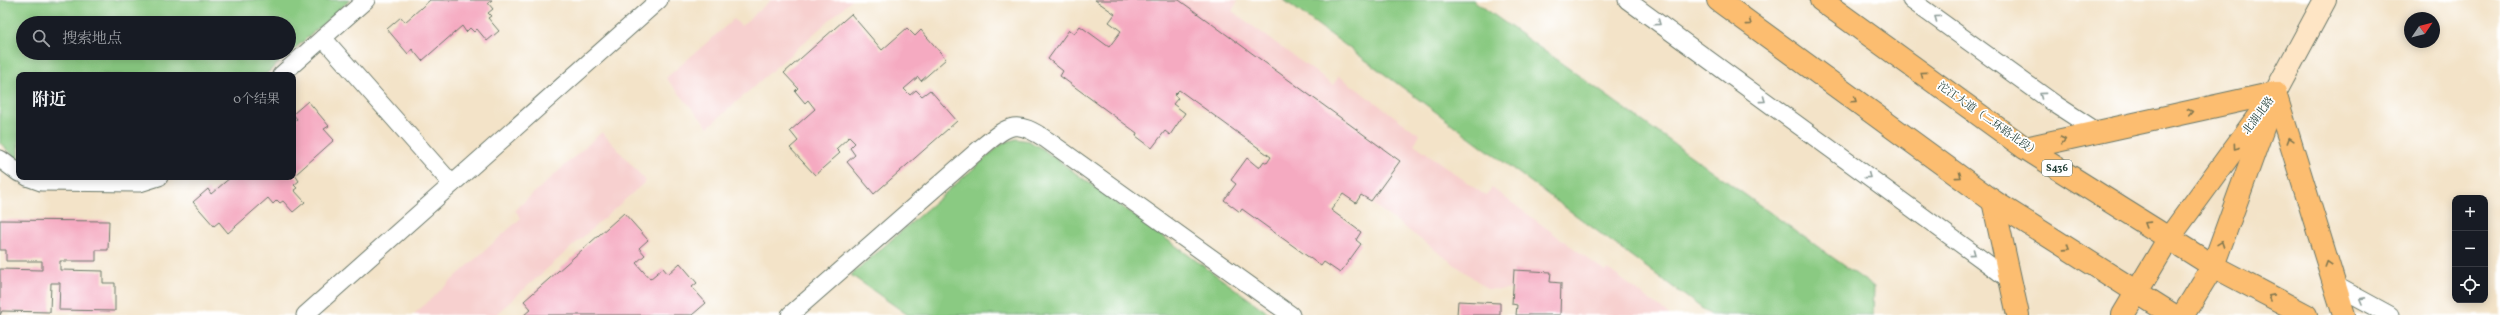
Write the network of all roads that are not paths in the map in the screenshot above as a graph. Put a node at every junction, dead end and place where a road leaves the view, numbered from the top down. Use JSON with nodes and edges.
{"nodes":[{"id":1,"x":366,"y":0,"type":"edge"},
{"id":2,"x":658,"y":0,"type":"edge"},
{"id":3,"x":1627,"y":0,"type":"edge"},
{"id":4,"x":1718,"y":0,"type":"edge"},
{"id":5,"x":1821,"y":0,"type":"edge"},
{"id":6,"x":1912,"y":0,"type":"edge"},
{"id":7,"x":2325,"y":0,"type":"edge"},
{"id":8,"x":323,"y":38,"type":"junction"},
{"id":9,"x":284,"y":72,"type":"edge"},
{"id":10,"x":2275,"y":93,"type":"junction"},
{"id":11,"x":2098,"y":132,"type":"junction"},
{"id":12,"x":2025,"y":148,"type":"junction"},
{"id":13,"x":0,"y":159,"type":"edge"},
{"id":14,"x":16,"y":171,"type":"edge"},
{"id":15,"x":35,"y":180,"type":"edge"},
{"id":16,"x":150,"y":180,"type":"edge"},
{"id":17,"x":452,"y":184,"type":"junction"},
{"id":18,"x":1992,"y":200,"type":"junction"},
{"id":19,"x":2169,"y":238,"type":"junction"},
{"id":20,"x":2213,"y":266,"type":"junction"},
{"id":21,"x":2010,"y":280,"type":"junction"},
{"id":22,"x":2335,"y":285,"type":"junction"},
{"id":23,"x":2136,"y":292,"type":"junction"},
{"id":24,"x":305,"y":315,"type":"edge"},
{"id":25,"x":790,"y":315,"type":"edge"},
{"id":26,"x":1291,"y":315,"type":"edge"},
{"id":27,"x":2018,"y":315,"type":"edge"},
{"id":28,"x":2123,"y":315,"type":"edge"},
{"id":29,"x":2173,"y":315,"type":"edge"},
{"id":30,"x":2183,"y":315,"type":"edge"},
{"id":31,"x":2306,"y":315,"type":"edge"},
{"id":32,"x":2344,"y":315,"type":"edge"},
{"id":33,"x":2390,"y":315,"type":"edge"}],
"edges":[{"from":1,"to":8,"type":"lane"},
{"from":2,"to":17,"type":"lane"},
{"from":3,"to":21,"type":"lane","one_way":true},
{"from":4,"to":18,"type":"main road","one_way":true},
{"from":12,"to":5,"type":"main road","name":"沱江大道（二环路北段）","number":"S436","one_way":true},
{"from":11,"to":6,"type":"lane","one_way":true},
{"from":7,"to":10,"type":"street"},
{"from":8,"to":9,"type":"lane"},
{"from":8,"to":17,"type":"lane"},
{"from":11,"to":10,"type":"main road","one_way":true},
{"from":10,"to":19,"type":"main road","name":"北湖北路","one_way":true},
{"from":20,"to":10,"type":"main road","name":"北湖北路","one_way":true},
{"from":22,"to":10,"type":"main road","one_way":true},
{"from":12,"to":11,"type":"main road","one_way":true},
{"from":19,"to":12,"type":"main road","name":"沱江大道（二环路北段）","number":"S436","one_way":true},
{"from":13,"to":14,"type":"lane"},
{"from":15,"to":16,"type":"lane"},
{"from":17,"to":24,"type":"lane"},
{"from":18,"to":21,"type":"main road"},
{"from":18,"to":23,"type":"main road","one_way":true},
{"from":19,"to":20,"type":"main road","name":"沱江大道（二环路北段）","number":"S436"},
{"from":19,"to":23,"type":"main road","name":"北湖北路"},
{"from":20,"to":30,"type":"main road","name":"北湖北路"},
{"from":31,"to":20,"type":"main road","name":"沱江大道（二环路北段）","number":"S436","one_way":true},
{"from":21,"to":27,"type":"main road"},
{"from":22,"to":32,"type":"main road"},
{"from":33,"to":22,"type":"lane","one_way":true},
{"from":23,"to":28,"type":"main road","name":"北湖北路"},
{"from":23,"to":29,"type":"main road"},
{"from":25,"to":26,"type":"lane"}]}
